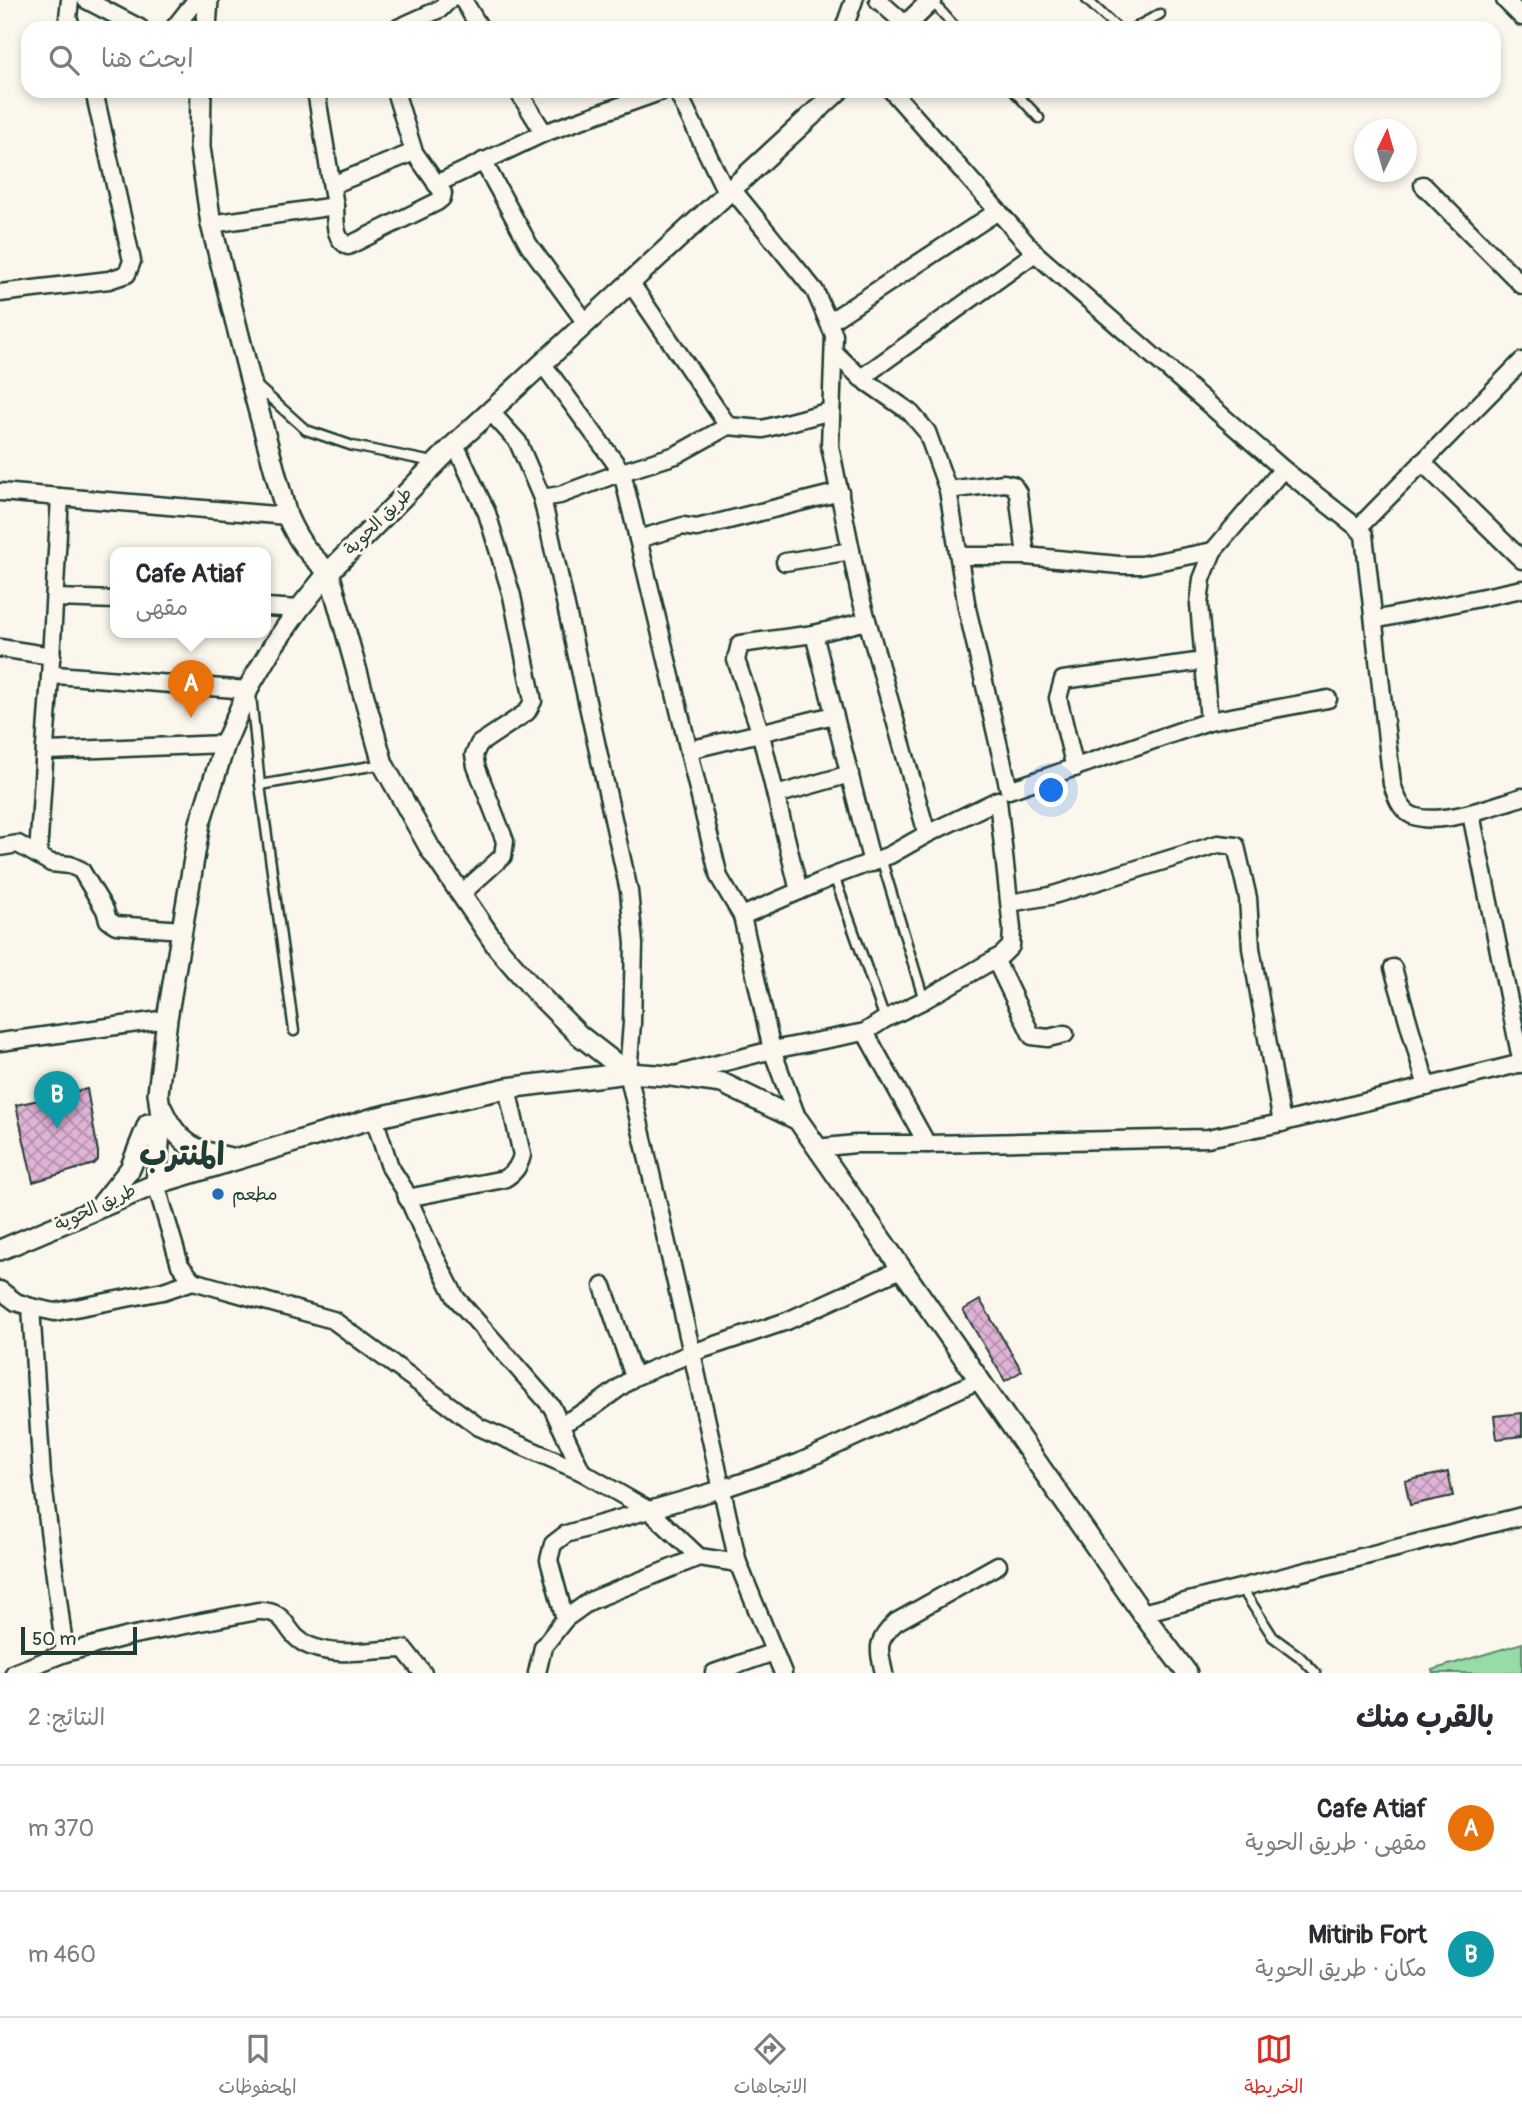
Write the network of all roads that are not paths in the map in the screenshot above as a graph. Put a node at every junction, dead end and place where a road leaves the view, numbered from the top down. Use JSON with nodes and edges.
{"nodes":[{"id":1,"x":69,"y":0,"type":"edge"},
{"id":2,"x":86,"y":0,"type":"edge"},
{"id":3,"x":196,"y":0,"type":"edge"},
{"id":4,"x":208,"y":0,"type":"edge"},
{"id":5,"x":449,"y":0,"type":"edge"},
{"id":6,"x":463,"y":0,"type":"edge"},
{"id":7,"x":854,"y":0,"type":"edge"},
{"id":8,"x":878,"y":0,"type":"edge"},
{"id":9,"x":931,"y":0,"type":"edge"},
{"id":10,"x":1087,"y":0,"type":"edge"},
{"id":11,"x":1504,"y":0,"type":"edge"},
{"id":12,"x":1160,"y":14,"type":"dead end"},
{"id":13,"x":1522,"y":17,"type":"edge"},
{"id":14,"x":69,"y":21,"type":"edge"},
{"id":15,"x":126,"y":21,"type":"edge"},
{"id":16,"x":180,"y":21,"type":"edge"},
{"id":17,"x":206,"y":21,"type":"edge"},
{"id":18,"x":413,"y":21,"type":"edge"},
{"id":19,"x":476,"y":21,"type":"edge"},
{"id":20,"x":846,"y":21,"type":"edge"},
{"id":21,"x":899,"y":21,"type":"edge"},
{"id":22,"x":909,"y":21,"type":"edge"},
{"id":23,"x":950,"y":21,"type":"edge"},
{"id":24,"x":1110,"y":21,"type":"edge"},
{"id":25,"x":1147,"y":21,"type":"edge"},
{"id":26,"x":96,"y":98,"type":"edge"},
{"id":27,"x":201,"y":98,"type":"edge"},
{"id":28,"x":317,"y":98,"type":"edge"},
{"id":29,"x":397,"y":98,"type":"edge"},
{"id":30,"x":523,"y":98,"type":"edge"},
{"id":31,"x":642,"y":98,"type":"edge"},
{"id":32,"x":681,"y":98,"type":"edge"},
{"id":33,"x":819,"y":98,"type":"edge"},
{"id":34,"x":831,"y":98,"type":"edge"},
{"id":35,"x":898,"y":98,"type":"edge"},
{"id":36,"x":1020,"y":98,"type":"edge"},
{"id":37,"x":812,"y":117,"type":"junction"},
{"id":38,"x":1039,"y":118,"type":"dead end"},
{"id":39,"x":544,"y":133,"type":"junction"},
{"id":40,"x":414,"y":152,"type":"junction"},
{"id":41,"x":483,"y":162,"type":"junction"},
{"id":42,"x":436,"y":184,"type":"junction"},
{"id":43,"x":332,"y":185,"type":"junction"},
{"id":44,"x":1423,"y":185,"type":"dead end"},
{"id":45,"x":729,"y":191,"type":"junction"},
{"id":46,"x":335,"y":205,"type":"junction"},
{"id":47,"x":998,"y":211,"type":"junction"},
{"id":48,"x":211,"y":224,"type":"junction"},
{"id":49,"x":1035,"y":253,"type":"junction"},
{"id":50,"x":630,"y":282,"type":"junction"},
{"id":51,"x":1522,"y":285,"type":"edge"},
{"id":52,"x":0,"y":293,"type":"edge"},
{"id":53,"x":829,"y":321,"type":"junction"},
{"id":54,"x":586,"y":323,"type":"junction"},
{"id":55,"x":835,"y":353,"type":"junction"},
{"id":56,"x":1522,"y":361,"type":"edge"},
{"id":57,"x":542,"y":363,"type":"junction"},
{"id":58,"x":861,"y":378,"type":"junction"},
{"id":59,"x":250,"y":379,"type":"junction"},
{"id":60,"x":490,"y":411,"type":"junction"},
{"id":61,"x":831,"y":411,"type":"junction"},
{"id":62,"x":728,"y":426,"type":"junction"},
{"id":63,"x":455,"y":444,"type":"junction"},
{"id":64,"x":1422,"y":462,"type":"junction"},
{"id":65,"x":436,"y":463,"type":"junction"},
{"id":66,"x":1283,"y":468,"type":"junction"},
{"id":67,"x":622,"y":472,"type":"junction"},
{"id":68,"x":948,"y":489,"type":"junction"},
{"id":69,"x":0,"y":492,"type":"edge"},
{"id":70,"x":839,"y":492,"type":"junction"},
{"id":71,"x":60,"y":497,"type":"junction"},
{"id":72,"x":542,"y":498,"type":"junction"},
{"id":73,"x":287,"y":516,"type":"junction"},
{"id":74,"x":1358,"y":528,"type":"junction"},
{"id":75,"x":638,"y":539,"type":"junction"},
{"id":76,"x":851,"y":551,"type":"junction"},
{"id":77,"x":1213,"y":551,"type":"junction"},
{"id":78,"x":959,"y":556,"type":"junction"},
{"id":79,"x":1026,"y":556,"type":"junction"},
{"id":80,"x":1522,"y":560,"type":"edge"},
{"id":81,"x":785,"y":562,"type":"dead end"},
{"id":82,"x":329,"y":572,"type":"junction"},
{"id":83,"x":1522,"y":589,"type":"edge"},
{"id":84,"x":55,"y":598,"type":"junction"},
{"id":85,"x":110,"y":600,"type":"edge"},
{"id":86,"x":271,"y":607,"type":"edge"},
{"id":87,"x":299,"y":609,"type":"junction"},
{"id":88,"x":1374,"y":620,"type":"junction"},
{"id":89,"x":867,"y":621,"type":"junction"},
{"id":90,"x":814,"y":634,"type":"junction"},
{"id":91,"x":0,"y":648,"type":"edge"},
{"id":92,"x":52,"y":656,"type":"junction"},
{"id":93,"x":1204,"y":661,"type":"junction"},
{"id":94,"x":50,"y":677,"type":"junction"},
{"id":95,"x":249,"y":687,"type":"junction"},
{"id":96,"x":1328,"y":699,"type":"dead end"},
{"id":97,"x":834,"y":715,"type":"junction"},
{"id":98,"x":1209,"y":721,"type":"junction"},
{"id":99,"x":760,"y":731,"type":"junction"},
{"id":100,"x":225,"y":744,"type":"junction"},
{"id":101,"x":45,"y":747,"type":"junction"},
{"id":102,"x":689,"y":750,"type":"junction"},
{"id":103,"x":383,"y":764,"type":"junction"},
{"id":104,"x":1075,"y":768,"type":"junction"},
{"id":105,"x":850,"y":774,"type":"junction"},
{"id":106,"x":260,"y":785,"type":"junction"},
{"id":107,"x":776,"y":795,"type":"junction"},
{"id":108,"x":1004,"y":795,"type":"junction"},
{"id":109,"x":1522,"y":796,"type":"edge"},
{"id":110,"x":1471,"y":814,"type":"junction"},
{"id":111,"x":928,"y":834,"type":"junction"},
{"id":112,"x":0,"y":847,"type":"edge"},
{"id":113,"x":38,"y":855,"type":"junction"},
{"id":114,"x":877,"y":861,"type":"junction"},
{"id":115,"x":834,"y":876,"type":"junction"},
{"id":116,"x":799,"y":891,"type":"junction"},
{"id":117,"x":461,"y":894,"type":"junction"},
{"id":118,"x":1010,"y":903,"type":"junction"},
{"id":119,"x":742,"y":916,"type":"junction"},
{"id":120,"x":182,"y":930,"type":"junction"},
{"id":121,"x":995,"y":960,"type":"junction"},
{"id":122,"x":1393,"y":968,"type":"dead end"},
{"id":123,"x":924,"y":1000,"type":"junction"},
{"id":124,"x":167,"y":1019,"type":"junction"},
{"id":125,"x":886,"y":1019,"type":"junction"},
{"id":126,"x":294,"y":1031,"type":"dead end"},
{"id":127,"x":865,"y":1032,"type":"junction"},
{"id":128,"x":1065,"y":1034,"type":"dead end"},
{"id":129,"x":0,"y":1042,"type":"edge"},
{"id":130,"x":772,"y":1050,"type":"junction"},
{"id":131,"x":1522,"y":1064,"type":"edge"},
{"id":132,"x":628,"y":1073,"type":"junction"},
{"id":133,"x":671,"y":1076,"type":"junction"},
{"id":134,"x":1427,"y":1087,"type":"junction"},
{"id":135,"x":508,"y":1088,"type":"junction"},
{"id":136,"x":159,"y":1099,"type":"junction"},
{"id":137,"x":374,"y":1118,"type":"junction"},
{"id":138,"x":797,"y":1120,"type":"junction"},
{"id":139,"x":1282,"y":1123,"type":"junction"},
{"id":140,"x":148,"y":1124,"type":"junction"},
{"id":141,"x":927,"y":1144,"type":"junction"},
{"id":142,"x":816,"y":1148,"type":"junction"},
{"id":143,"x":237,"y":1159,"type":"junction"},
{"id":144,"x":149,"y":1186,"type":"junction"},
{"id":145,"x":407,"y":1198,"type":"junction"},
{"id":146,"x":99,"y":1207,"type":"junction"},
{"id":147,"x":0,"y":1250,"type":"edge"},
{"id":148,"x":901,"y":1269,"type":"junction"},
{"id":149,"x":193,"y":1281,"type":"junction"},
{"id":150,"x":603,"y":1286,"type":"dead end"},
{"id":151,"x":0,"y":1290,"type":"edge"},
{"id":152,"x":31,"y":1307,"type":"junction"},
{"id":153,"x":692,"y":1353,"type":"junction"},
{"id":154,"x":634,"y":1377,"type":"junction"},
{"id":155,"x":979,"y":1380,"type":"junction"},
{"id":156,"x":560,"y":1424,"type":"junction"},
{"id":157,"x":582,"y":1472,"type":"junction"},
{"id":158,"x":722,"y":1489,"type":"junction"},
{"id":159,"x":650,"y":1511,"type":"junction"},
{"id":160,"x":1522,"y":1516,"type":"edge"},
{"id":161,"x":699,"y":1558,"type":"junction"},
{"id":162,"x":738,"y":1563,"type":"junction"},
{"id":163,"x":998,"y":1565,"type":"dead end"},
{"id":164,"x":1241,"y":1587,"type":"junction"},
{"id":165,"x":1142,"y":1613,"type":"junction"},
{"id":166,"x":565,"y":1619,"type":"junction"},
{"id":167,"x":774,"y":1652,"type":"junction"},
{"id":168,"x":65,"y":1653,"type":"junction"},
{"id":169,"x":14,"y":1673,"type":"edge"},
{"id":170,"x":423,"y":1673,"type":"edge"},
{"id":171,"x":537,"y":1673,"type":"edge"},
{"id":172,"x":714,"y":1673,"type":"edge"},
{"id":173,"x":783,"y":1673,"type":"edge"},
{"id":174,"x":884,"y":1673,"type":"edge"},
{"id":175,"x":1187,"y":1673,"type":"edge"},
{"id":176,"x":1316,"y":1673,"type":"edge"}],
"edges":[{"from":1,"to":14,"type":"street"},
{"from":2,"to":15,"type":"street"},
{"from":3,"to":16,"type":"street"},
{"from":4,"to":17,"type":"street"},
{"from":5,"to":18,"type":"street"},
{"from":6,"to":19,"type":"street"},
{"from":7,"to":20,"type":"street"},
{"from":8,"to":21,"type":"street"},
{"from":9,"to":22,"type":"street"},
{"from":9,"to":23,"type":"lane"},
{"from":10,"to":24,"type":"lane"},
{"from":11,"to":13,"type":"street"},
{"from":12,"to":25,"type":"lane"},
{"from":26,"to":52,"type":"street"},
{"from":27,"to":48,"type":"street"},
{"from":28,"to":43,"type":"street"},
{"from":29,"to":40,"type":"street"},
{"from":30,"to":39,"type":"street"},
{"from":31,"to":39,"type":"street"},
{"from":32,"to":45,"type":"street"},
{"from":33,"to":37,"type":"street"},
{"from":34,"to":37,"type":"street","name":"طريق الحوية"},
{"from":35,"to":47,"type":"street"},
{"from":36,"to":38,"type":"lane"},
{"from":37,"to":45,"type":"street","name":"طريق الحوية"},
{"from":39,"to":41,"type":"street"},
{"from":40,"to":42,"type":"street"},
{"from":40,"to":43,"type":"street"},
{"from":41,"to":42,"type":"street"},
{"from":41,"to":54,"type":"street"},
{"from":42,"to":46,"type":"street"},
{"from":43,"to":46,"type":"street"},
{"from":44,"to":51,"type":"street"},
{"from":45,"to":50,"type":"street","name":"طريق الحوية"},
{"from":45,"to":53,"type":"street"},
{"from":46,"to":48,"type":"street"},
{"from":47,"to":49,"type":"street"},
{"from":47,"to":53,"type":"street"},
{"from":48,"to":59,"type":"street"},
{"from":49,"to":58,"type":"street"},
{"from":49,"to":66,"type":"street"},
{"from":50,"to":54,"type":"street","name":"طريق الحوية"},
{"from":50,"to":62,"type":"street"},
{"from":53,"to":55,"type":"street"},
{"from":54,"to":57,"type":"street","name":"طريق الحوية"},
{"from":55,"to":58,"type":"street"},
{"from":55,"to":61,"type":"street"},
{"from":56,"to":64,"type":"street"},
{"from":57,"to":60,"type":"street","name":"طريق الحوية"},
{"from":57,"to":67,"type":"street"},
{"from":58,"to":68,"type":"street"},
{"from":59,"to":65,"type":"lane"},
{"from":59,"to":73,"type":"street"},
{"from":60,"to":63,"type":"street","name":"طريق الحوية"},
{"from":60,"to":72,"type":"street"},
{"from":61,"to":62,"type":"street"},
{"from":61,"to":70,"type":"street"},
{"from":62,"to":67,"type":"street"},
{"from":63,"to":65,"type":"street","name":"طريق الحوية"},
{"from":63,"to":117,"type":"street"},
{"from":64,"to":74,"type":"street"},
{"from":64,"to":80,"type":"street"},
{"from":65,"to":82,"type":"street","name":"طريق الحوية"},
{"from":66,"to":74,"type":"street"},
{"from":66,"to":77,"type":"street"},
{"from":67,"to":72,"type":"street"},
{"from":67,"to":75,"type":"street"},
{"from":68,"to":78,"type":"street"},
{"from":68,"to":79,"type":"street"},
{"from":69,"to":71,"type":"street"},
{"from":70,"to":75,"type":"street"},
{"from":70,"to":76,"type":"street"},
{"from":71,"to":73,"type":"street"},
{"from":71,"to":84,"type":"street"},
{"from":72,"to":132,"type":"street"},
{"from":73,"to":82,"type":"street"},
{"from":74,"to":88,"type":"street"},
{"from":75,"to":102,"type":"street"},
{"from":76,"to":81,"type":"street"},
{"from":76,"to":89,"type":"street"},
{"from":77,"to":79,"type":"street"},
{"from":77,"to":93,"type":"street"},
{"from":78,"to":79,"type":"street"},
{"from":78,"to":108,"type":"street"},
{"from":82,"to":87,"type":"street","name":"طريق الحوية"},
{"from":82,"to":103,"type":"street"},
{"from":83,"to":88,"type":"street"},
{"from":84,"to":85,"type":"street"},
{"from":84,"to":92,"type":"street"},
{"from":86,"to":87,"type":"street"},
{"from":87,"to":95,"type":"street","name":"طريق الحوية"},
{"from":88,"to":110,"type":"street"},
{"from":89,"to":90,"type":"street"},
{"from":89,"to":111,"type":"street"},
{"from":90,"to":97,"type":"street"},
{"from":90,"to":99,"type":"street"},
{"from":91,"to":92,"type":"street"},
{"from":92,"to":94,"type":"street"},
{"from":93,"to":98,"type":"street"},
{"from":93,"to":104,"type":"street"},
{"from":94,"to":95,"type":"street"},
{"from":94,"to":101,"type":"street"},
{"from":95,"to":100,"type":"street","name":"طريق الحوية"},
{"from":95,"to":106,"type":"lane"},
{"from":96,"to":98,"type":"street"},
{"from":97,"to":99,"type":"street"},
{"from":97,"to":105,"type":"street"},
{"from":98,"to":104,"type":"street"},
{"from":99,"to":102,"type":"street"},
{"from":99,"to":107,"type":"street"},
{"from":100,"to":101,"type":"street"},
{"from":100,"to":120,"type":"street","name":"طريق الحوية"},
{"from":101,"to":113,"type":"street"},
{"from":102,"to":119,"type":"street"},
{"from":103,"to":106,"type":"lane"},
{"from":103,"to":117,"type":"street"},
{"from":104,"to":108,"type":"street"},
{"from":105,"to":107,"type":"street"},
{"from":105,"to":114,"type":"street"},
{"from":106,"to":126,"type":"lane"},
{"from":107,"to":116,"type":"street"},
{"from":108,"to":111,"type":"street"},
{"from":108,"to":118,"type":"street"},
{"from":109,"to":110,"type":"street"},
{"from":110,"to":131,"type":"street"},
{"from":111,"to":114,"type":"street"},
{"from":112,"to":113,"type":"street"},
{"from":113,"to":120,"type":"street"},
{"from":114,"to":115,"type":"street"},
{"from":114,"to":123,"type":"lane"},
{"from":115,"to":116,"type":"street"},
{"from":115,"to":125,"type":"lane"},
{"from":116,"to":119,"type":"street"},
{"from":117,"to":132,"type":"street"},
{"from":118,"to":121,"type":"street"},
{"from":118,"to":139,"type":"street"},
{"from":119,"to":130,"type":"street"},
{"from":120,"to":124,"type":"street","name":"طريق الحوية"},
{"from":121,"to":123,"type":"street"},
{"from":121,"to":128,"type":"street"},
{"from":122,"to":134,"type":"street"},
{"from":123,"to":125,"type":"street"},
{"from":124,"to":129,"type":"street"},
{"from":124,"to":136,"type":"street","name":"طريق الحوية"},
{"from":125,"to":127,"type":"street"},
{"from":127,"to":130,"type":"street"},
{"from":127,"to":141,"type":"street"},
{"from":130,"to":133,"type":"street"},
{"from":130,"to":138,"type":"street"},
{"from":131,"to":134,"type":"street"},
{"from":132,"to":133,"type":"street"},
{"from":132,"to":135,"type":"street"},
{"from":132,"to":153,"type":"street"},
{"from":133,"to":138,"type":"street"},
{"from":134,"to":139,"type":"street"},
{"from":135,"to":137,"type":"street"},
{"from":135,"to":145,"type":"street"},
{"from":136,"to":140,"type":"street","name":"طريق الحوية"},
{"from":136,"to":143,"type":"street"},
{"from":136,"to":144,"type":"street","name":"طريق الحوية"},
{"from":137,"to":143,"type":"street"},
{"from":137,"to":145,"type":"street"},
{"from":138,"to":142,"type":"street"},
{"from":139,"to":141,"type":"street"},
{"from":140,"to":144,"type":"street","name":"طريق الحوية"},
{"from":140,"to":146,"type":"street"},
{"from":141,"to":142,"type":"street"},
{"from":142,"to":148,"type":"street"},
{"from":143,"to":144,"type":"street"},
{"from":144,"to":146,"type":"street","name":"طريق الحوية"},
{"from":144,"to":149,"type":"street"},
{"from":145,"to":156,"type":"street"},
{"from":146,"to":147,"type":"street","name":"طريق الحوية"},
{"from":148,"to":153,"type":"street"},
{"from":148,"to":155,"type":"street"},
{"from":149,"to":152,"type":"street"},
{"from":149,"to":157,"type":"street"},
{"from":150,"to":154,"type":"street"},
{"from":151,"to":152,"type":"street"},
{"from":152,"to":168,"type":"street"},
{"from":153,"to":154,"type":"street"},
{"from":153,"to":158,"type":"street"},
{"from":154,"to":156,"type":"street"},
{"from":155,"to":158,"type":"street"},
{"from":155,"to":165,"type":"street"},
{"from":156,"to":157,"type":"street"},
{"from":157,"to":159,"type":"street"},
{"from":158,"to":159,"type":"street"},
{"from":158,"to":162,"type":"street"},
{"from":159,"to":161,"type":"street"},
{"from":159,"to":166,"type":"street"},
{"from":160,"to":164,"type":"street"},
{"from":161,"to":162,"type":"street"},
{"from":161,"to":166,"type":"street"},
{"from":162,"to":167,"type":"street"},
{"from":163,"to":174,"type":"street"},
{"from":164,"to":165,"type":"street"},
{"from":164,"to":176,"type":"lane"},
{"from":165,"to":175,"type":"street"},
{"from":166,"to":171,"type":"street"},
{"from":167,"to":172,"type":"street"},
{"from":167,"to":173,"type":"street"},
{"from":168,"to":169,"type":"street"},
{"from":168,"to":170,"type":"street"}]}
